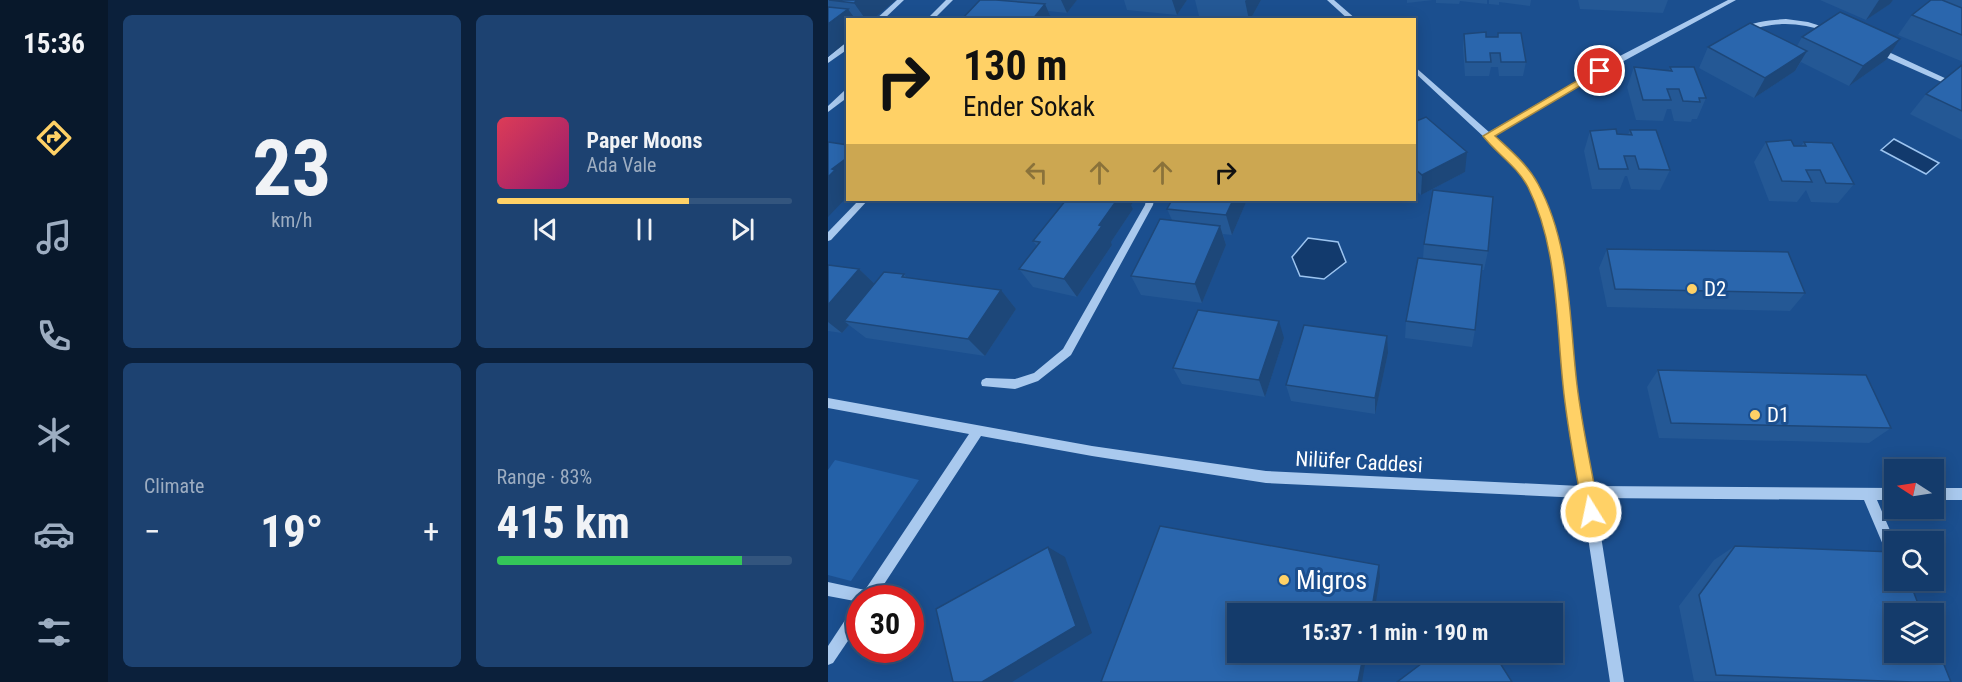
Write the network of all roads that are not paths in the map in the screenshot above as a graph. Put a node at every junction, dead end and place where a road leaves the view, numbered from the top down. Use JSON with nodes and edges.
{"nodes":[{"id":1,"x":901,"y":0,"type":"edge"},
{"id":2,"x":950,"y":0,"type":"edge"},
{"id":3,"x":1330,"y":0,"type":"edge"},
{"id":4,"x":1733,"y":0,"type":"edge"},
{"id":5,"x":880,"y":18,"type":"edge"},
{"id":6,"x":931,"y":18,"type":"edge"},
{"id":7,"x":1352,"y":18,"type":"edge"},
{"id":8,"x":1838,"y":33,"type":"edge"},
{"id":9,"x":1735,"y":34,"type":"edge"},
{"id":10,"x":1868,"y":46,"type":"edge"},
{"id":11,"x":846,"y":47,"type":"edge"},
{"id":12,"x":828,"y":61,"type":"edge"},
{"id":13,"x":1416,"y":70,"type":"edge"},
{"id":14,"x":1962,"y":89,"type":"edge"},
{"id":15,"x":846,"y":94,"type":"edge"},
{"id":16,"x":835,"y":103,"type":"junction"},
{"id":17,"x":846,"y":105,"type":"edge"},
{"id":18,"x":828,"y":110,"type":"edge"},
{"id":19,"x":1488,"y":136,"type":"junction"},
{"id":20,"x":863,"y":201,"type":"edge"},
{"id":21,"x":1149,"y":201,"type":"edge"},
{"id":22,"x":828,"y":238,"type":"edge"},
{"id":23,"x":986,"y":383,"type":"dead end"},
{"id":24,"x":828,"y":403,"type":"edge"},
{"id":25,"x":978,"y":430,"type":"junction"},
{"id":26,"x":1588,"y":492,"type":"junction"},
{"id":27,"x":1868,"y":494,"type":"junction"},
{"id":28,"x":1884,"y":494,"type":"edge"},
{"id":29,"x":1944,"y":494,"type":"edge"},
{"id":30,"x":1962,"y":494,"type":"edge"},
{"id":31,"x":1884,"y":532,"type":"edge"},
{"id":32,"x":876,"y":585,"type":"edge"},
{"id":33,"x":828,"y":589,"type":"edge"},
{"id":34,"x":846,"y":595,"type":"edge"},
{"id":35,"x":846,"y":631,"type":"edge"},
{"id":36,"x":828,"y":658,"type":"edge"},
{"id":37,"x":1617,"y":682,"type":"edge"}],
"edges":[{"from":1,"to":5,"type":"street"},
{"from":2,"to":6,"type":"street"},
{"from":3,"to":7,"type":"street"},
{"from":4,"to":19,"type":"street"},
{"from":8,"to":9,"type":"street"},
{"from":10,"to":14,"type":"street"},
{"from":11,"to":12,"type":"street"},
{"from":13,"to":19,"type":"street"},
{"from":15,"to":16,"type":"street"},
{"from":16,"to":17,"type":"street"},
{"from":16,"to":18,"type":"street"},
{"from":19,"to":26,"type":"street"},
{"from":20,"to":22,"type":"street"},
{"from":21,"to":23,"type":"street"},
{"from":24,"to":25,"type":"street","name":"Nilüfer Caddesi"},
{"from":25,"to":26,"type":"street","name":"Nilüfer Caddesi"},
{"from":25,"to":32,"type":"street"},
{"from":26,"to":27,"type":"street","name":"Nilüfer Caddesi"},
{"from":26,"to":37,"type":"street"},
{"from":27,"to":28,"type":"street","name":"Nilüfer Caddesi"},
{"from":27,"to":31,"type":"street"},
{"from":29,"to":30,"type":"street"},
{"from":33,"to":34,"type":"street"},
{"from":35,"to":36,"type":"street"}]}
